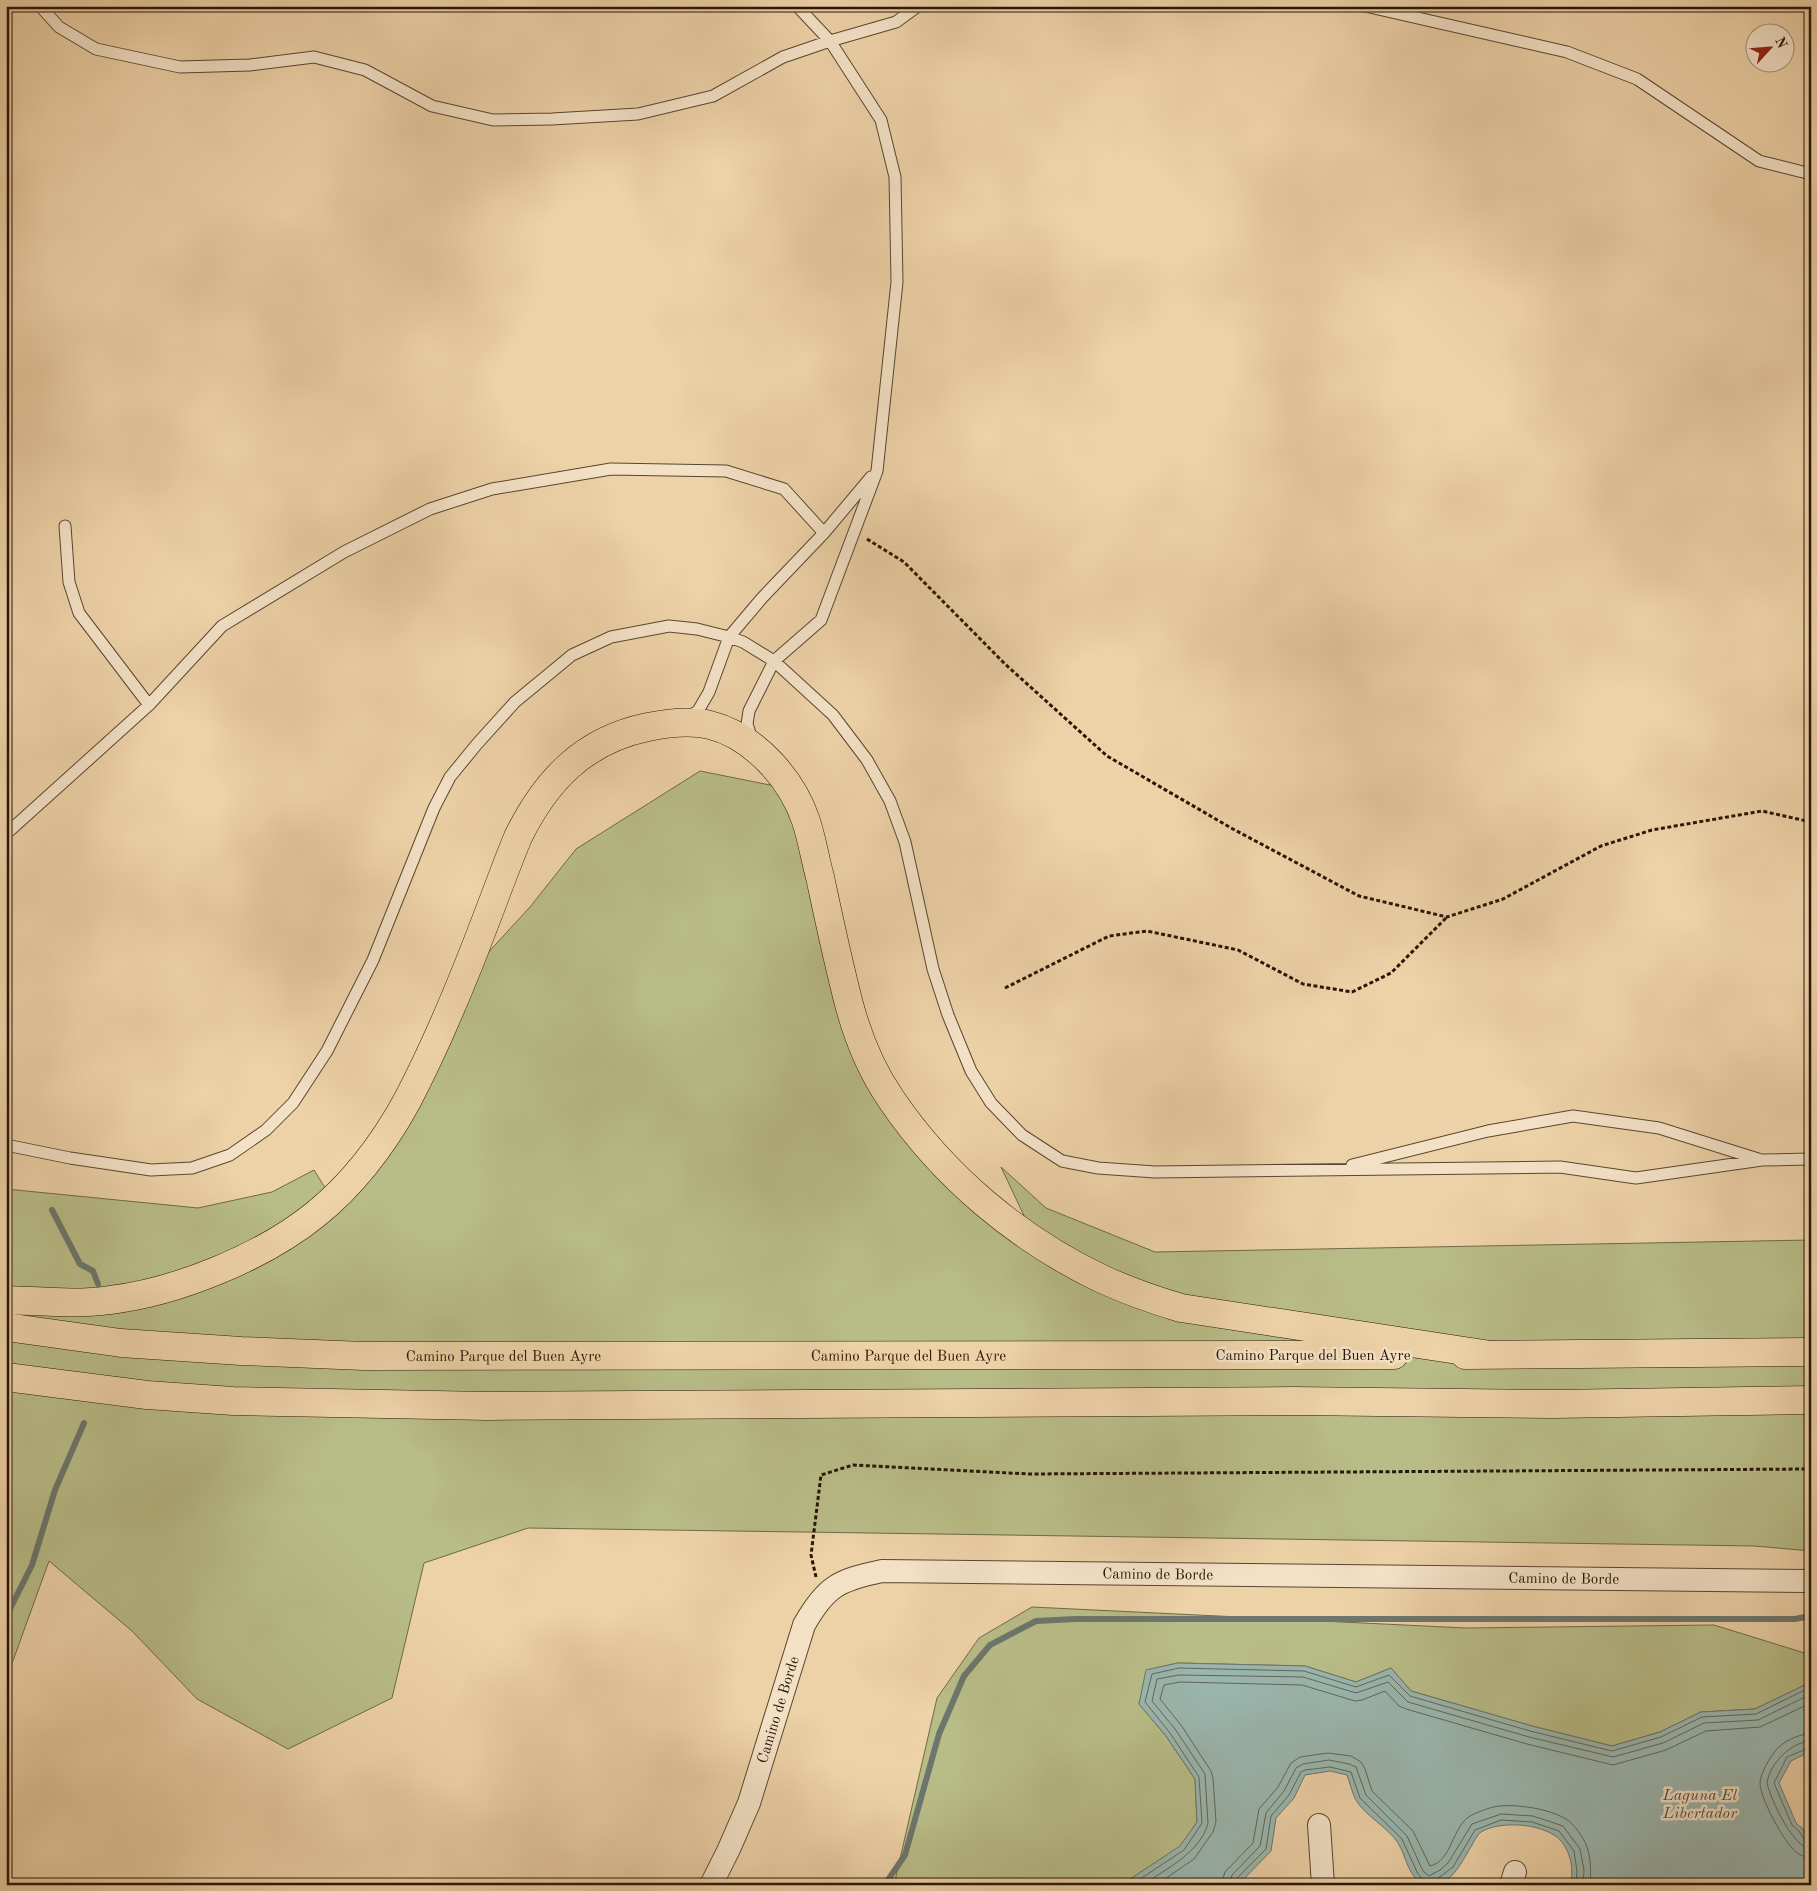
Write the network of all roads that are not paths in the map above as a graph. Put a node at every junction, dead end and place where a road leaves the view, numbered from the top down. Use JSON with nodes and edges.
{"nodes":[{"id":1,"x":40,"y":6,"type":"edge"},
{"id":2,"x":797,"y":6,"type":"edge"},
{"id":3,"x":918,"y":6,"type":"edge"},
{"id":4,"x":1365,"y":6,"type":"edge"},
{"id":5,"x":830,"y":41,"type":"junction"},
{"id":6,"x":1811,"y":174,"type":"edge"},
{"id":7,"x":877,"y":471,"type":"junction"},
{"id":8,"x":65,"y":526,"type":"dead end"},
{"id":9,"x":824,"y":533,"type":"junction"},
{"id":10,"x":729,"y":637,"type":"junction"},
{"id":11,"x":774,"y":661,"type":"junction"},
{"id":12,"x":149,"y":705,"type":"junction"},
{"id":13,"x":677,"y":722,"type":"junction"},
{"id":14,"x":756,"y":751,"type":"junction"},
{"id":15,"x":6,"y":834,"type":"edge"},
{"id":16,"x":6,"y":1145,"type":"edge"},
{"id":17,"x":1762,"y":1160,"type":"junction"},
{"id":18,"x":1811,"y":1160,"type":"edge"},
{"id":19,"x":1332,"y":1170,"type":"junction"},
{"id":20,"x":6,"y":1300,"type":"edge"},
{"id":21,"x":6,"y":1327,"type":"edge"},
{"id":22,"x":1811,"y":1352,"type":"edge"},
{"id":23,"x":1484,"y":1354,"type":"junction"},
{"id":24,"x":6,"y":1378,"type":"edge"},
{"id":25,"x":1811,"y":1400,"type":"edge"},
{"id":26,"x":1811,"y":1582,"type":"edge"},
{"id":27,"x":1319,"y":1826,"type":"dead end"},
{"id":28,"x":710,"y":1885,"type":"edge"},
{"id":29,"x":1322,"y":1885,"type":"edge"}],
"edges":[{"from":1,"to":5,"type":"lane"},
{"from":2,"to":5,"type":"lane"},
{"from":3,"to":5,"type":"lane"},
{"from":4,"to":6,"type":"lane"},
{"from":5,"to":7,"type":"lane"},
{"from":7,"to":9,"type":"lane"},
{"from":7,"to":11,"type":"lane"},
{"from":8,"to":12,"type":"lane"},
{"from":9,"to":10,"type":"lane"},
{"from":9,"to":12,"type":"lane"},
{"from":10,"to":11,"type":"lane"},
{"from":10,"to":13,"type":"lane"},
{"from":10,"to":16,"type":"lane"},
{"from":11,"to":14,"type":"lane"},
{"from":11,"to":19,"type":"lane"},
{"from":12,"to":15,"type":"lane"},
{"from":13,"to":14,"type":"highway"},
{"from":13,"to":20,"type":"highway"},
{"from":14,"to":23,"type":"highway"},
{"from":17,"to":18,"type":"lane"},
{"from":17,"to":19,"type":"lane"},
{"from":17,"to":19,"type":"lane"},
{"from":21,"to":23,"type":"highway","name":"Camino Parque del Buen Ayre"},
{"from":22,"to":23,"type":"highway","name":"Camino Parque del Buen Ayre"},
{"from":24,"to":25,"type":"highway"},
{"from":26,"to":28,"type":"street","name":"Camino de Borde"},
{"from":27,"to":29,"type":"street"}]}
